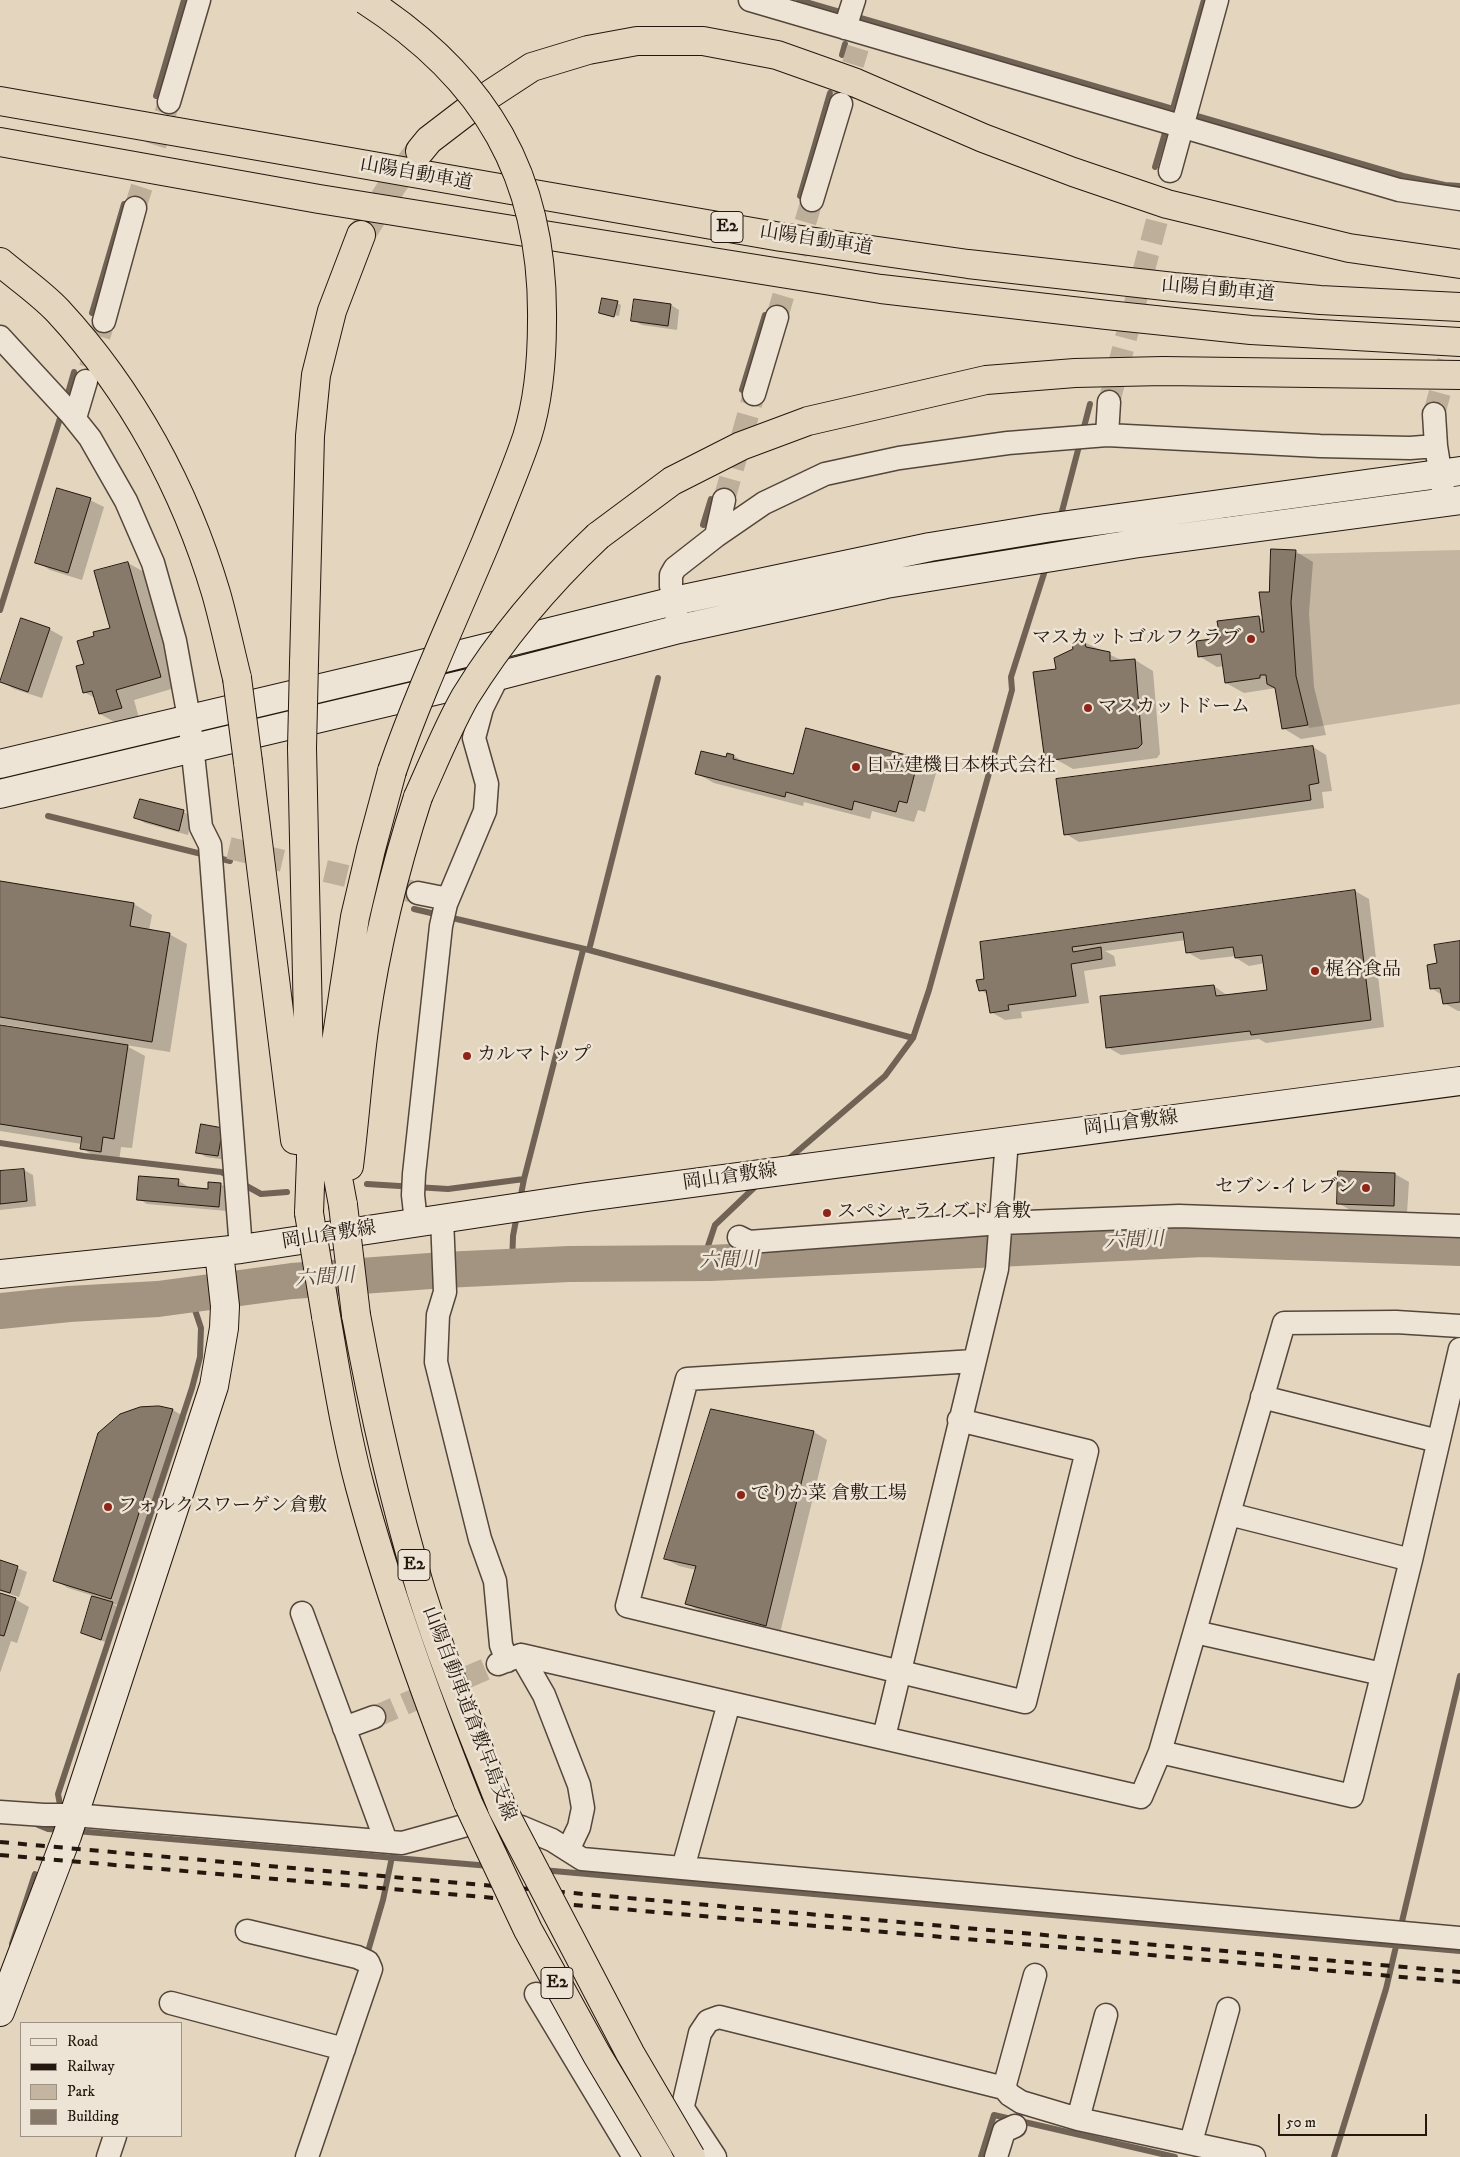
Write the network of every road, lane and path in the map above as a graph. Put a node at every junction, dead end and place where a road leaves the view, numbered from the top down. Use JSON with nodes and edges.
{"nodes":[{"id":1,"x":199,"y":0,"type":"edge"},
{"id":2,"x":364,"y":0,"type":"edge"},
{"id":3,"x":750,"y":0,"type":"edge"},
{"id":4,"x":1217,"y":0,"type":"edge"},
{"id":5,"x":853,"y":23,"type":"edge"},
{"id":6,"x":0,"y":101,"type":"edge"},
{"id":7,"x":169,"y":102,"type":"tunnel mouth"},
{"id":8,"x":841,"y":104,"type":"tunnel mouth"},
{"id":9,"x":1177,"y":120,"type":"junction"},
{"id":10,"x":0,"y":142,"type":"edge"},
{"id":11,"x":420,"y":152,"type":"tunnel mouth"},
{"id":12,"x":1170,"y":171,"type":"tunnel mouth"},
{"id":13,"x":1460,"y":199,"type":"edge"},
{"id":14,"x":812,"y":200,"type":"tunnel mouth"},
{"id":15,"x":135,"y":208,"type":"tunnel mouth"},
{"id":16,"x":361,"y":235,"type":"tunnel mouth"},
{"id":17,"x":0,"y":262,"type":"edge"},
{"id":18,"x":1460,"y":264,"type":"edge"},
{"id":19,"x":1460,"y":307,"type":"edge"},
{"id":20,"x":777,"y":317,"type":"tunnel mouth"},
{"id":21,"x":104,"y":321,"type":"tunnel mouth"},
{"id":22,"x":0,"y":337,"type":"edge"},
{"id":23,"x":1460,"y":342,"type":"edge"},
{"id":24,"x":1460,"y":375,"type":"edge"},
{"id":25,"x":86,"y":381,"type":"tunnel mouth"},
{"id":26,"x":754,"y":394,"type":"tunnel mouth"},
{"id":27,"x":1109,"y":402,"type":"tunnel mouth"},
{"id":28,"x":68,"y":410,"type":"junction"},
{"id":29,"x":1434,"y":414,"type":"tunnel mouth"},
{"id":30,"x":1091,"y":436,"type":"junction"},
{"id":31,"x":1436,"y":446,"type":"junction"},
{"id":32,"x":1450,"y":472,"type":"edge"},
{"id":33,"x":724,"y":500,"type":"tunnel mouth"},
{"id":34,"x":1453,"y":501,"type":"edge"},
{"id":35,"x":716,"y":536,"type":"junction"},
{"id":36,"x":674,"y":601,"type":"junction"},
{"id":37,"x":679,"y":629,"type":"junction"},
{"id":38,"x":498,"y":676,"type":"junction"},
{"id":39,"x":189,"y":718,"type":"junction"},
{"id":40,"x":193,"y":748,"type":"junction"},
{"id":41,"x":0,"y":764,"type":"edge"},
{"id":42,"x":0,"y":794,"type":"edge"},
{"id":43,"x":418,"y":893,"type":"tunnel mouth"},
{"id":44,"x":447,"y":901,"type":"junction"},
{"id":45,"x":1460,"y":1081,"type":"edge"},
{"id":46,"x":1007,"y":1140,"type":"junction"},
{"id":47,"x":343,"y":1205,"type":"junction"},
{"id":48,"x":309,"y":1213,"type":"junction"},
{"id":49,"x":442,"y":1218,"type":"junction"},
{"id":50,"x":416,"y":1222,"type":"junction"},
{"id":51,"x":1460,"y":1226,"type":"edge"},
{"id":52,"x":1000,"y":1227,"type":"junction"},
{"id":53,"x":739,"y":1237,"type":"dead end"},
{"id":54,"x":227,"y":1256,"type":"junction"},
{"id":55,"x":0,"y":1274,"type":"edge"},
{"id":56,"x":1460,"y":1326,"type":"edge"},
{"id":57,"x":1460,"y":1349,"type":"edge"},
{"id":58,"x":974,"y":1361,"type":"junction"},
{"id":59,"x":1262,"y":1397,"type":"junction"},
{"id":60,"x":959,"y":1420,"type":"junction"},
{"id":61,"x":1438,"y":1441,"type":"junction"},
{"id":62,"x":1229,"y":1514,"type":"junction"},
{"id":63,"x":1411,"y":1560,"type":"junction"},
{"id":64,"x":302,"y":1613,"type":"dead end"},
{"id":65,"x":1195,"y":1632,"type":"junction"},
{"id":66,"x":508,"y":1660,"type":"junction"},
{"id":67,"x":901,"y":1672,"type":"junction"},
{"id":68,"x":1382,"y":1674,"type":"junction"},
{"id":69,"x":729,"y":1702,"type":"junction"},
{"id":70,"x":374,"y":1717,"type":"tunnel mouth"},
{"id":71,"x":344,"y":1728,"type":"junction"},
{"id":72,"x":884,"y":1738,"type":"junction"},
{"id":73,"x":1160,"y":1752,"type":"junction"},
{"id":74,"x":0,"y":1812,"type":"edge"},
{"id":75,"x":65,"y":1821,"type":"junction"},
{"id":76,"x":386,"y":1842,"type":"junction"},
{"id":77,"x":568,"y":1850,"type":"junction"},
{"id":78,"x":683,"y":1868,"type":"junction"},
{"id":79,"x":247,"y":1931,"type":"dead end"},
{"id":80,"x":1460,"y":1938,"type":"edge"},
{"id":81,"x":1035,"y":1975,"type":"dead end"},
{"id":82,"x":536,"y":1994,"type":"dead end"},
{"id":83,"x":172,"y":2003,"type":"dead end"},
{"id":84,"x":1228,"y":2008,"type":"dead end"},
{"id":85,"x":0,"y":2012,"type":"edge"},
{"id":86,"x":1106,"y":2015,"type":"dead end"},
{"id":87,"x":336,"y":2047,"type":"junction"},
{"id":88,"x":1004,"y":2088,"type":"junction"},
{"id":89,"x":682,"y":2107,"type":"junction"},
{"id":90,"x":1078,"y":2118,"type":"junction"},
{"id":91,"x":1015,"y":2126,"type":"dead end"},
{"id":92,"x":115,"y":2137,"type":"edge"},
{"id":93,"x":1191,"y":2142,"type":"junction"},
{"id":94,"x":108,"y":2157,"type":"edge"},
{"id":95,"x":307,"y":2157,"type":"edge"},
{"id":96,"x":634,"y":2157,"type":"edge"},
{"id":97,"x":658,"y":2157,"type":"edge"},
{"id":98,"x":672,"y":2157,"type":"edge"},
{"id":99,"x":691,"y":2157,"type":"edge"},
{"id":100,"x":715,"y":2157,"type":"edge"},
{"id":101,"x":996,"y":2157,"type":"edge"},
{"id":102,"x":1254,"y":2157,"type":"edge"}],
"edges":[{"from":1,"to":7,"type":"street"},
{"from":2,"to":47,"type":"highway","bridge":true},
{"from":3,"to":5,"type":"street"},
{"from":4,"to":9,"type":"street"},
{"from":5,"to":9,"type":"street"},
{"from":6,"to":19,"type":"highway","name":"山陽自動車道","number":"E2"},
{"from":8,"to":14,"type":"street"},
{"from":9,"to":12,"type":"street"},
{"from":9,"to":13,"type":"street"},
{"from":10,"to":23,"type":"highway","name":"山陽自動車道","number":"E2"},
{"from":11,"to":18,"type":"highway"},
{"from":15,"to":21,"type":"street"},
{"from":16,"to":48,"type":"highway","bridge":true},
{"from":17,"to":48,"type":"highway","bridge":true},
{"from":20,"to":26,"type":"street"},
{"from":22,"to":28,"type":"street"},
{"from":24,"to":47,"type":"highway","bridge":true},
{"from":25,"to":28,"type":"street"},
{"from":27,"to":30,"type":"street"},
{"from":28,"to":39,"type":"street"},
{"from":29,"to":31,"type":"street"},
{"from":30,"to":31,"type":"street"},
{"from":30,"to":35,"type":"street"},
{"from":31,"to":32,"type":"street"},
{"from":32,"to":34,"type":"street"},
{"from":32,"to":36,"type":"street"},
{"from":33,"to":35,"type":"street"},
{"from":34,"to":37,"type":"street"},
{"from":35,"to":36,"type":"street"},
{"from":36,"to":37,"type":"street"},
{"from":36,"to":39,"type":"street"},
{"from":37,"to":38,"type":"street"},
{"from":38,"to":40,"type":"street"},
{"from":38,"to":44,"type":"street"},
{"from":39,"to":40,"type":"street"},
{"from":39,"to":41,"type":"street"},
{"from":40,"to":42,"type":"street"},
{"from":40,"to":54,"type":"street"},
{"from":43,"to":44,"type":"street"},
{"from":44,"to":50,"type":"street"},
{"from":45,"to":46,"type":"street","name":"岡山倉敷線"},
{"from":46,"to":49,"type":"street","name":"岡山倉敷線"},
{"from":46,"to":52,"type":"street"},
{"from":47,"to":99,"type":"highway","name":"山陽自動車道倉敷早島支線","number":"E2","bridge":true},
{"from":48,"to":97,"type":"highway","name":"山陽自動車道倉敷早島支線","number":"E2","bridge":true},
{"from":49,"to":50,"type":"street","name":"岡山倉敷線"},
{"from":49,"to":66,"type":"street"},
{"from":50,"to":54,"type":"street","name":"岡山倉敷線"},
{"from":51,"to":52,"type":"street"},
{"from":52,"to":53,"type":"street"},
{"from":52,"to":58,"type":"street"},
{"from":54,"to":55,"type":"street","name":"岡山倉敷線"},
{"from":54,"to":75,"type":"street"},
{"from":56,"to":59,"type":"street"},
{"from":57,"to":61,"type":"street"},
{"from":58,"to":60,"type":"street"},
{"from":58,"to":67,"type":"street"},
{"from":59,"to":61,"type":"street"},
{"from":59,"to":62,"type":"street"},
{"from":60,"to":67,"type":"street"},
{"from":60,"to":67,"type":"street"},
{"from":61,"to":63,"type":"street"},
{"from":62,"to":63,"type":"street"},
{"from":62,"to":65,"type":"street"},
{"from":63,"to":68,"type":"street"},
{"from":64,"to":71,"type":"street"},
{"from":65,"to":68,"type":"street"},
{"from":65,"to":73,"type":"street"},
{"from":66,"to":69,"type":"street"},
{"from":66,"to":77,"type":"street"},
{"from":67,"to":72,"type":"street"},
{"from":68,"to":73,"type":"street"},
{"from":69,"to":72,"type":"street"},
{"from":69,"to":78,"type":"street"},
{"from":70,"to":71,"type":"street"},
{"from":71,"to":76,"type":"street"},
{"from":72,"to":73,"type":"street"},
{"from":74,"to":75,"type":"street"},
{"from":75,"to":76,"type":"street"},
{"from":75,"to":85,"type":"street"},
{"from":76,"to":77,"type":"street"},
{"from":77,"to":78,"type":"street"},
{"from":78,"to":80,"type":"street"},
{"from":79,"to":87,"type":"street"},
{"from":81,"to":88,"type":"street"},
{"from":82,"to":96,"type":"street"},
{"from":83,"to":87,"type":"street"},
{"from":84,"to":93,"type":"street"},
{"from":86,"to":90,"type":"street"},
{"from":87,"to":95,"type":"street"},
{"from":88,"to":89,"type":"street"},
{"from":88,"to":90,"type":"street"},
{"from":89,"to":98,"type":"street"},
{"from":89,"to":100,"type":"street"},
{"from":90,"to":93,"type":"street"},
{"from":91,"to":101,"type":"street"},
{"from":92,"to":94,"type":"street"},
{"from":93,"to":102,"type":"street"}]}
